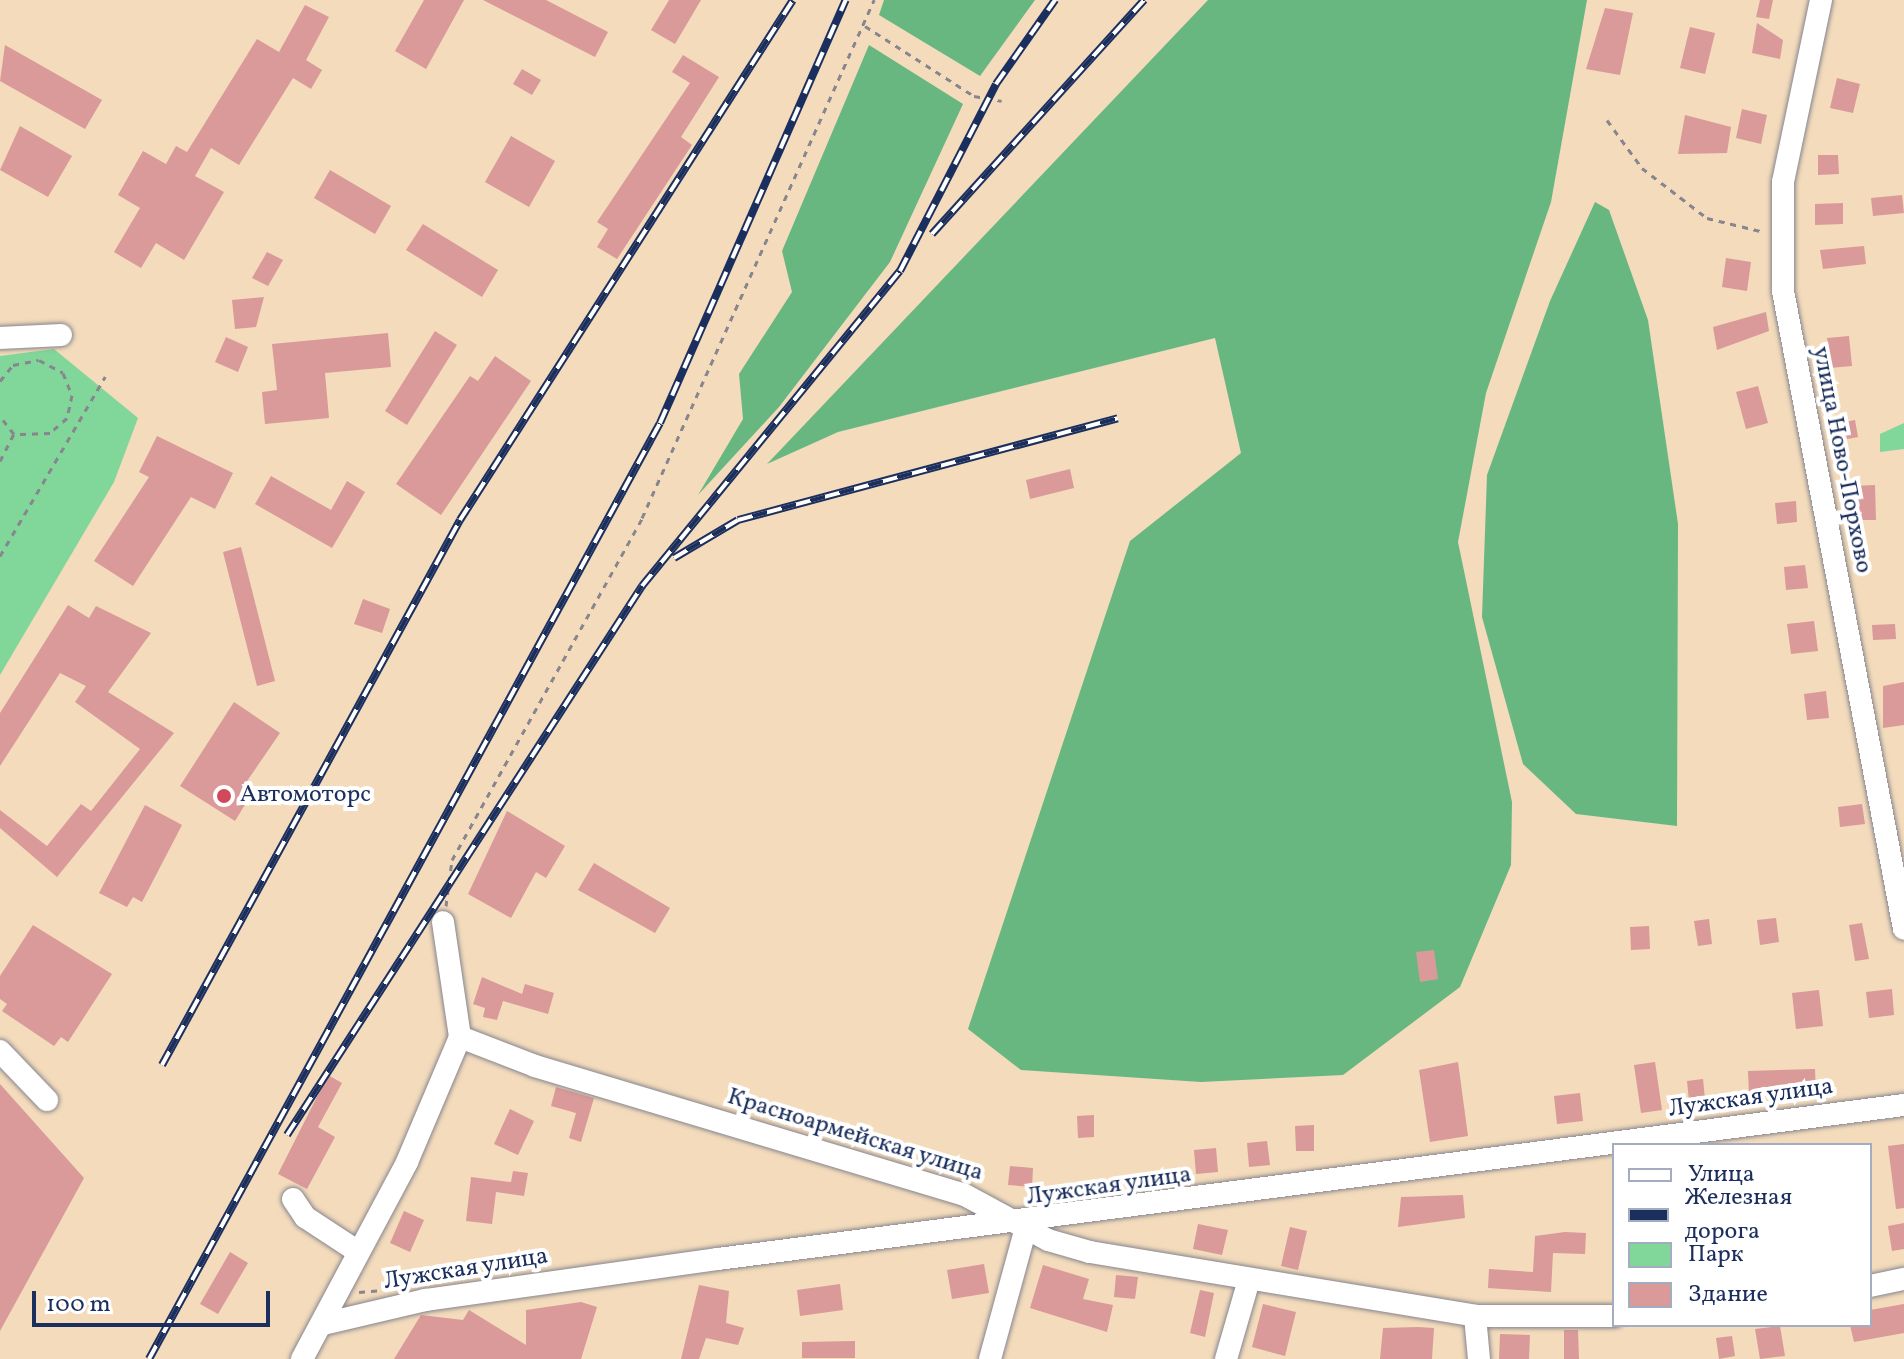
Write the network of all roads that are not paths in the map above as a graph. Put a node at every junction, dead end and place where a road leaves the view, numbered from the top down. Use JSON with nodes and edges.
{"nodes":[{"id":1,"x":1821,"y":0,"type":"edge"},
{"id":2,"x":61,"y":335,"type":"dead end"},
{"id":3,"x":0,"y":338,"type":"edge"},
{"id":4,"x":1898,"y":870,"type":"edge"},
{"id":5,"x":443,"y":922,"type":"road end"},
{"id":6,"x":1904,"y":929,"type":"edge"},
{"id":7,"x":460,"y":1037,"type":"junction"},
{"id":8,"x":0,"y":1051,"type":"edge"},
{"id":9,"x":47,"y":1100,"type":"dead end"},
{"id":10,"x":1904,"y":1105,"type":"edge"},
{"id":11,"x":1624,"y":1143,"type":"edge"},
{"id":12,"x":1612,"y":1145,"type":"edge"},
{"id":13,"x":293,"y":1199,"type":"dead end"},
{"id":14,"x":1027,"y":1224,"type":"junction"},
{"id":15,"x":357,"y":1251,"type":"junction"},
{"id":16,"x":1904,"y":1279,"type":"edge"},
{"id":17,"x":1249,"y":1280,"type":"junction"},
{"id":18,"x":1872,"y":1286,"type":"edge"},
{"id":19,"x":1475,"y":1316,"type":"junction"},
{"id":20,"x":1612,"y":1316,"type":"edge"},
{"id":21,"x":323,"y":1324,"type":"junction"},
{"id":22,"x":302,"y":1359,"type":"edge"},
{"id":23,"x":990,"y":1359,"type":"edge"},
{"id":24,"x":1226,"y":1359,"type":"edge"},
{"id":25,"x":1479,"y":1359,"type":"edge"}],
"edges":[{"from":1,"to":4,"type":"street","name":"улица Ново-Порхово"},
{"from":2,"to":3,"type":"street"},
{"from":4,"to":6,"type":"street","name":"улица Ново-Порхово"},
{"from":5,"to":7,"type":"street"},
{"from":7,"to":14,"type":"street","name":"Красноармейская улица"},
{"from":7,"to":15,"type":"street"},
{"from":8,"to":9,"type":"street"},
{"from":10,"to":11,"type":"street","name":"Лужская улица"},
{"from":12,"to":14,"type":"street","name":"Лужская улица"},
{"from":13,"to":15,"type":"street"},
{"from":14,"to":17,"type":"street","name":"Красноармейская улица"},
{"from":14,"to":21,"type":"street","name":"Лужская улица"},
{"from":14,"to":23,"type":"street"},
{"from":15,"to":21,"type":"street"},
{"from":16,"to":18,"type":"street"},
{"from":17,"to":19,"type":"street","name":"Красноармейская улица"},
{"from":17,"to":24,"type":"street"},
{"from":19,"to":20,"type":"street","name":"Красноармейская улица"},
{"from":19,"to":25,"type":"street"},
{"from":21,"to":22,"type":"street"}]}
